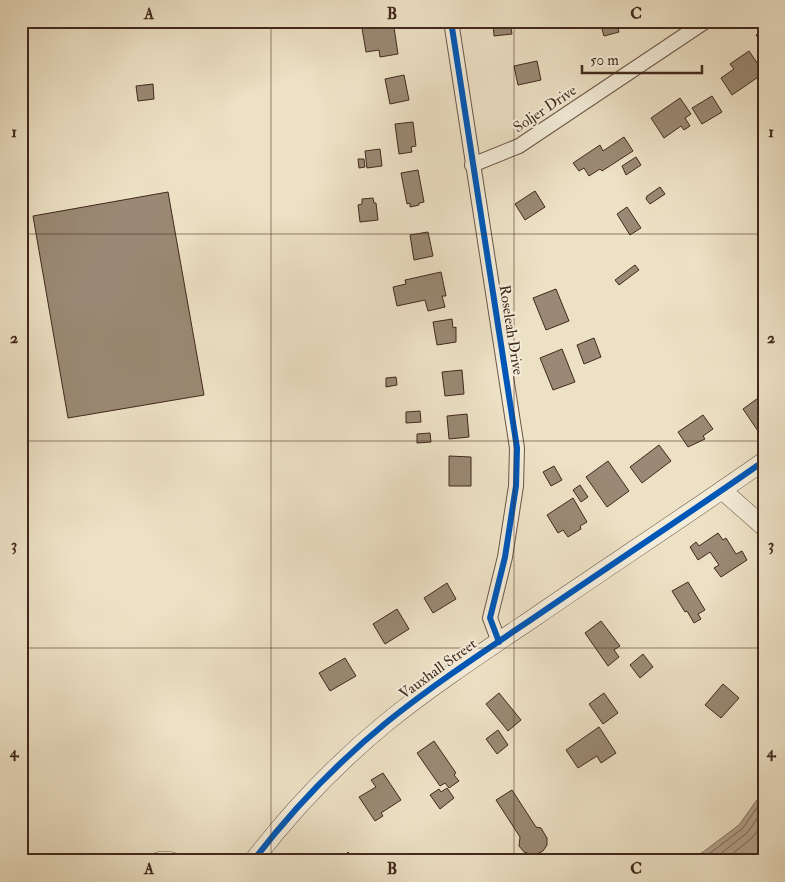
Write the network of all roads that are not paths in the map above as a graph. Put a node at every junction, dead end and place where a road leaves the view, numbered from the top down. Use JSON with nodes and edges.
{"nodes":[{"id":1,"x":451,"y":21,"type":"edge"},
{"id":2,"x":706,"y":21,"type":"edge"},
{"id":3,"x":472,"y":166,"type":"junction"},
{"id":4,"x":764,"y":461,"type":"edge"},
{"id":5,"x":722,"y":490,"type":"junction"},
{"id":6,"x":764,"y":527,"type":"edge"},
{"id":7,"x":498,"y":642,"type":"junction"},
{"id":8,"x":159,"y":861,"type":"edge"},
{"id":9,"x":171,"y":861,"type":"edge"},
{"id":10,"x":253,"y":861,"type":"edge"}],
"edges":[{"from":1,"to":3,"type":"street","name":"Roseleah Drive"},
{"from":2,"to":3,"type":"street","name":"Soljer Drive"},
{"from":3,"to":7,"type":"street","name":"Roseleah Drive"},
{"from":4,"to":5,"type":"street","name":"Vauxhall Street"},
{"from":5,"to":6,"type":"street"},
{"from":5,"to":7,"type":"street","name":"Vauxhall Street"},
{"from":7,"to":10,"type":"street","name":"Vauxhall Street"},
{"from":8,"to":9,"type":"street"}]}
